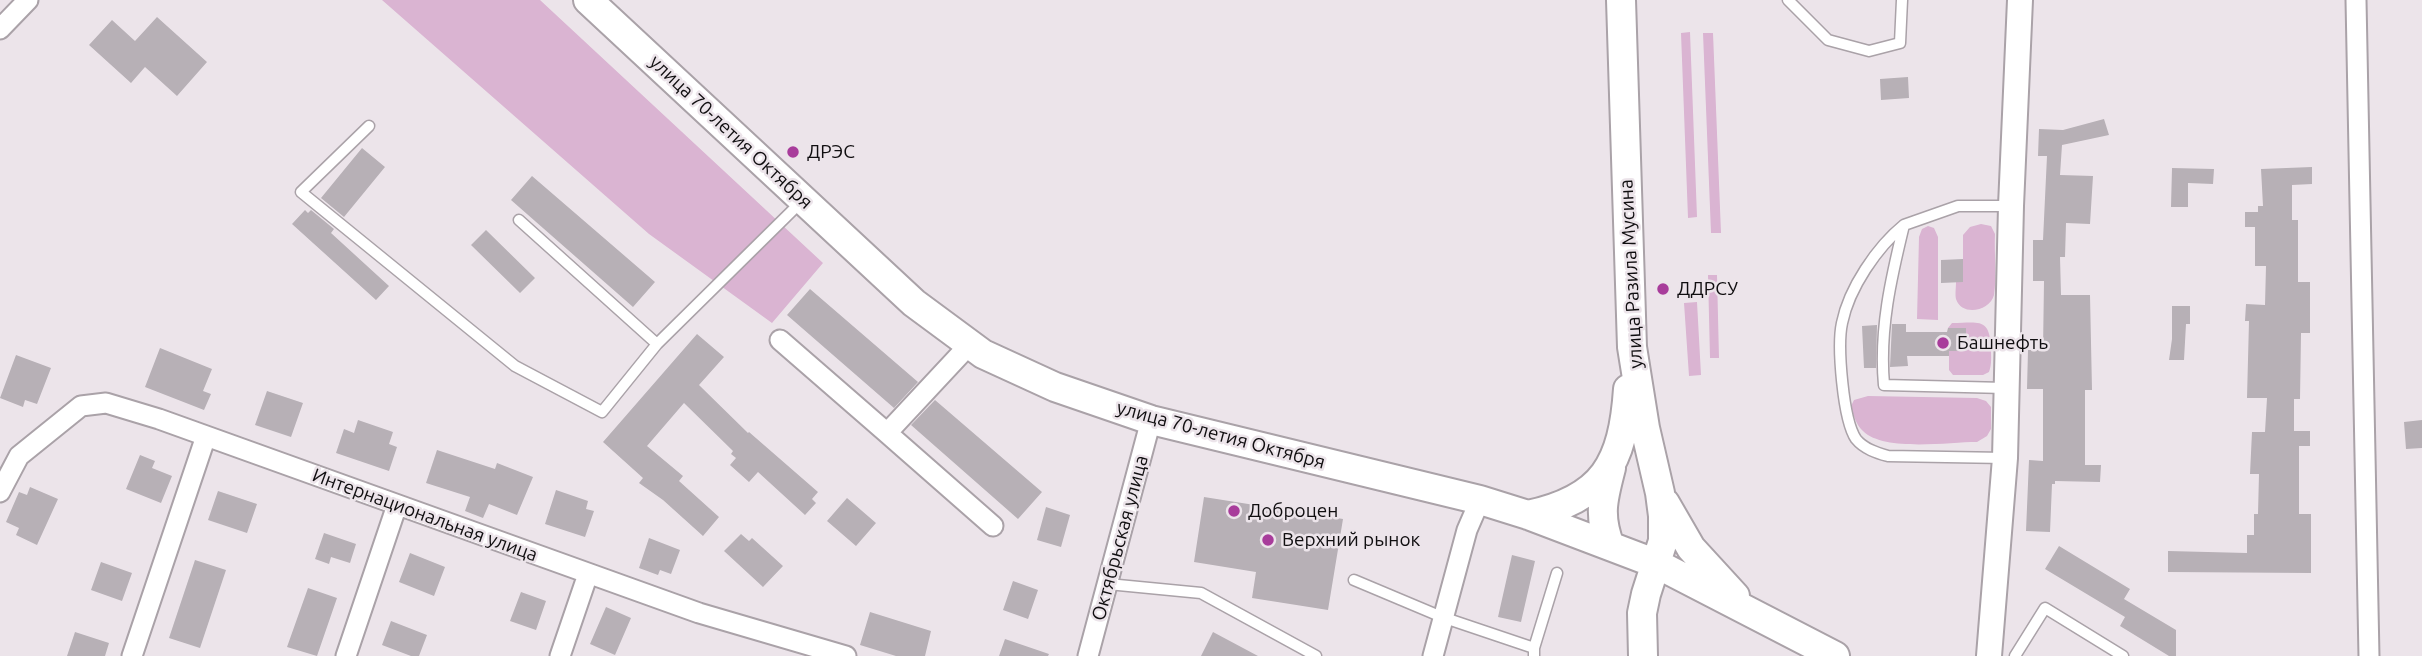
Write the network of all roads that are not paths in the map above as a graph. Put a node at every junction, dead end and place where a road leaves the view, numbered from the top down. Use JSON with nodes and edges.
{"nodes":[{"id":1,"x":28,"y":0,"type":"edge"},
{"id":2,"x":588,"y":0,"type":"edge"},
{"id":3,"x":1788,"y":0,"type":"edge"},
{"id":4,"x":1902,"y":0,"type":"edge"},
{"id":5,"x":2020,"y":0,"type":"edge"},
{"id":6,"x":2356,"y":0,"type":"edge"},
{"id":7,"x":1627,"y":4,"type":"edge"},
{"id":8,"x":0,"y":29,"type":"edge"},
{"id":9,"x":369,"y":126,"type":"dead end"},
{"id":10,"x":804,"y":199,"type":"junction"},
{"id":11,"x":2011,"y":206,"type":"junction"},
{"id":12,"x":519,"y":220,"type":"dead end"},
{"id":13,"x":1904,"y":225,"type":"junction"},
{"id":14,"x":780,"y":340,"type":"dead end"},
{"id":15,"x":657,"y":344,"type":"junction"},
{"id":16,"x":970,"y":344,"type":"junction"},
{"id":17,"x":1632,"y":347,"type":"junction"},
{"id":18,"x":2006,"y":388,"type":"junction"},
{"id":19,"x":1151,"y":420,"type":"junction"},
{"id":20,"x":887,"y":433,"type":"junction"},
{"id":21,"x":206,"y":436,"type":"junction"},
{"id":22,"x":9,"y":457,"type":"edge"},
{"id":23,"x":2005,"y":458,"type":"junction"},
{"id":24,"x":1612,"y":465,"type":"junction"},
{"id":25,"x":0,"y":492,"type":"edge"},
{"id":26,"x":1660,"y":493,"type":"junction"},
{"id":27,"x":1480,"y":500,"type":"junction"},
{"id":28,"x":397,"y":505,"type":"junction"},
{"id":29,"x":1528,"y":515,"type":"junction"},
{"id":30,"x":993,"y":526,"type":"dead end"},
{"id":31,"x":1610,"y":546,"type":"junction"},
{"id":32,"x":1657,"y":564,"type":"junction"},
{"id":33,"x":1557,"y":573,"type":"dead end"},
{"id":34,"x":588,"y":575,"type":"junction"},
{"id":35,"x":1354,"y":580,"type":"dead end"},
{"id":36,"x":1108,"y":584,"type":"junction"},
{"id":37,"x":1749,"y":610,"type":"junction"},
{"id":38,"x":1442,"y":617,"type":"junction"},
{"id":39,"x":1534,"y":652,"type":"edge"},
{"id":40,"x":132,"y":656,"type":"edge"},
{"id":41,"x":346,"y":656,"type":"edge"},
{"id":42,"x":560,"y":656,"type":"edge"},
{"id":43,"x":846,"y":656,"type":"edge"},
{"id":44,"x":1088,"y":656,"type":"edge"},
{"id":45,"x":1316,"y":656,"type":"edge"},
{"id":46,"x":1433,"y":656,"type":"edge"},
{"id":47,"x":1643,"y":656,"type":"edge"},
{"id":48,"x":1835,"y":656,"type":"edge"},
{"id":49,"x":1990,"y":656,"type":"edge"},
{"id":50,"x":2015,"y":656,"type":"edge"},
{"id":51,"x":2123,"y":656,"type":"edge"},
{"id":52,"x":2369,"y":656,"type":"edge"}],
"edges":[{"from":1,"to":8,"type":"street"},
{"from":2,"to":10,"type":"main road","name":"улица 70-летия Октября"},
{"from":3,"to":4,"type":"lane"},
{"from":5,"to":11,"type":"street"},
{"from":6,"to":52,"type":"street"},
{"from":7,"to":17,"type":"main road","name":"улица Разила Мусина"},
{"from":9,"to":15,"type":"lane"},
{"from":10,"to":15,"type":"lane"},
{"from":10,"to":16,"type":"main road","name":"улица 70-летия Октября"},
{"from":11,"to":13,"type":"lane"},
{"from":11,"to":18,"type":"street"},
{"from":12,"to":15,"type":"lane"},
{"from":13,"to":18,"type":"lane"},
{"from":13,"to":23,"type":"lane"},
{"from":14,"to":20,"type":"street"},
{"from":16,"to":19,"type":"main road","name":"улица 70-летия Октября"},
{"from":16,"to":20,"type":"street"},
{"from":17,"to":24,"type":"main road"},
{"from":17,"to":26,"type":"main road","name":"улица Разила Мусина"},
{"from":18,"to":23,"type":"street"},
{"from":19,"to":27,"type":"main road","name":"улица 70-летия Октября"},
{"from":19,"to":36,"type":"street","name":"Октябрьская улица"},
{"from":20,"to":30,"type":"street"},
{"from":21,"to":22,"type":"street","name":"Интернациональная улица"},
{"from":21,"to":28,"type":"street","name":"Интернациональная улица"},
{"from":21,"to":40,"type":"street"},
{"from":22,"to":25,"type":"street"},
{"from":23,"to":49,"type":"street"},
{"from":24,"to":29,"type":"main road"},
{"from":24,"to":31,"type":"main road"},
{"from":26,"to":32,"type":"main road","name":"улица Разила Мусина"},
{"from":26,"to":37,"type":"main road"},
{"from":27,"to":29,"type":"main road","name":"улица 70-летия Октября"},
{"from":27,"to":38,"type":"street"},
{"from":28,"to":34,"type":"street","name":"Интернациональная улица"},
{"from":28,"to":41,"type":"street"},
{"from":29,"to":31,"type":"main road","name":"улица 70-летия Октября"},
{"from":31,"to":32,"type":"main road","name":"улица 70-летия Октября"},
{"from":32,"to":37,"type":"main road","name":"улица 70-летия Октября"},
{"from":32,"to":47,"type":"main road","name":"улица Разила Мусина"},
{"from":33,"to":39,"type":"lane"},
{"from":34,"to":42,"type":"street"},
{"from":34,"to":43,"type":"street","name":"Интернациональная улица"},
{"from":35,"to":38,"type":"lane"},
{"from":36,"to":44,"type":"street","name":"Октябрьская улица"},
{"from":36,"to":45,"type":"lane"},
{"from":37,"to":48,"type":"main road","name":"улица 70-летия Октября"},
{"from":38,"to":39,"type":"lane"},
{"from":38,"to":46,"type":"street"},
{"from":50,"to":51,"type":"lane"}]}
